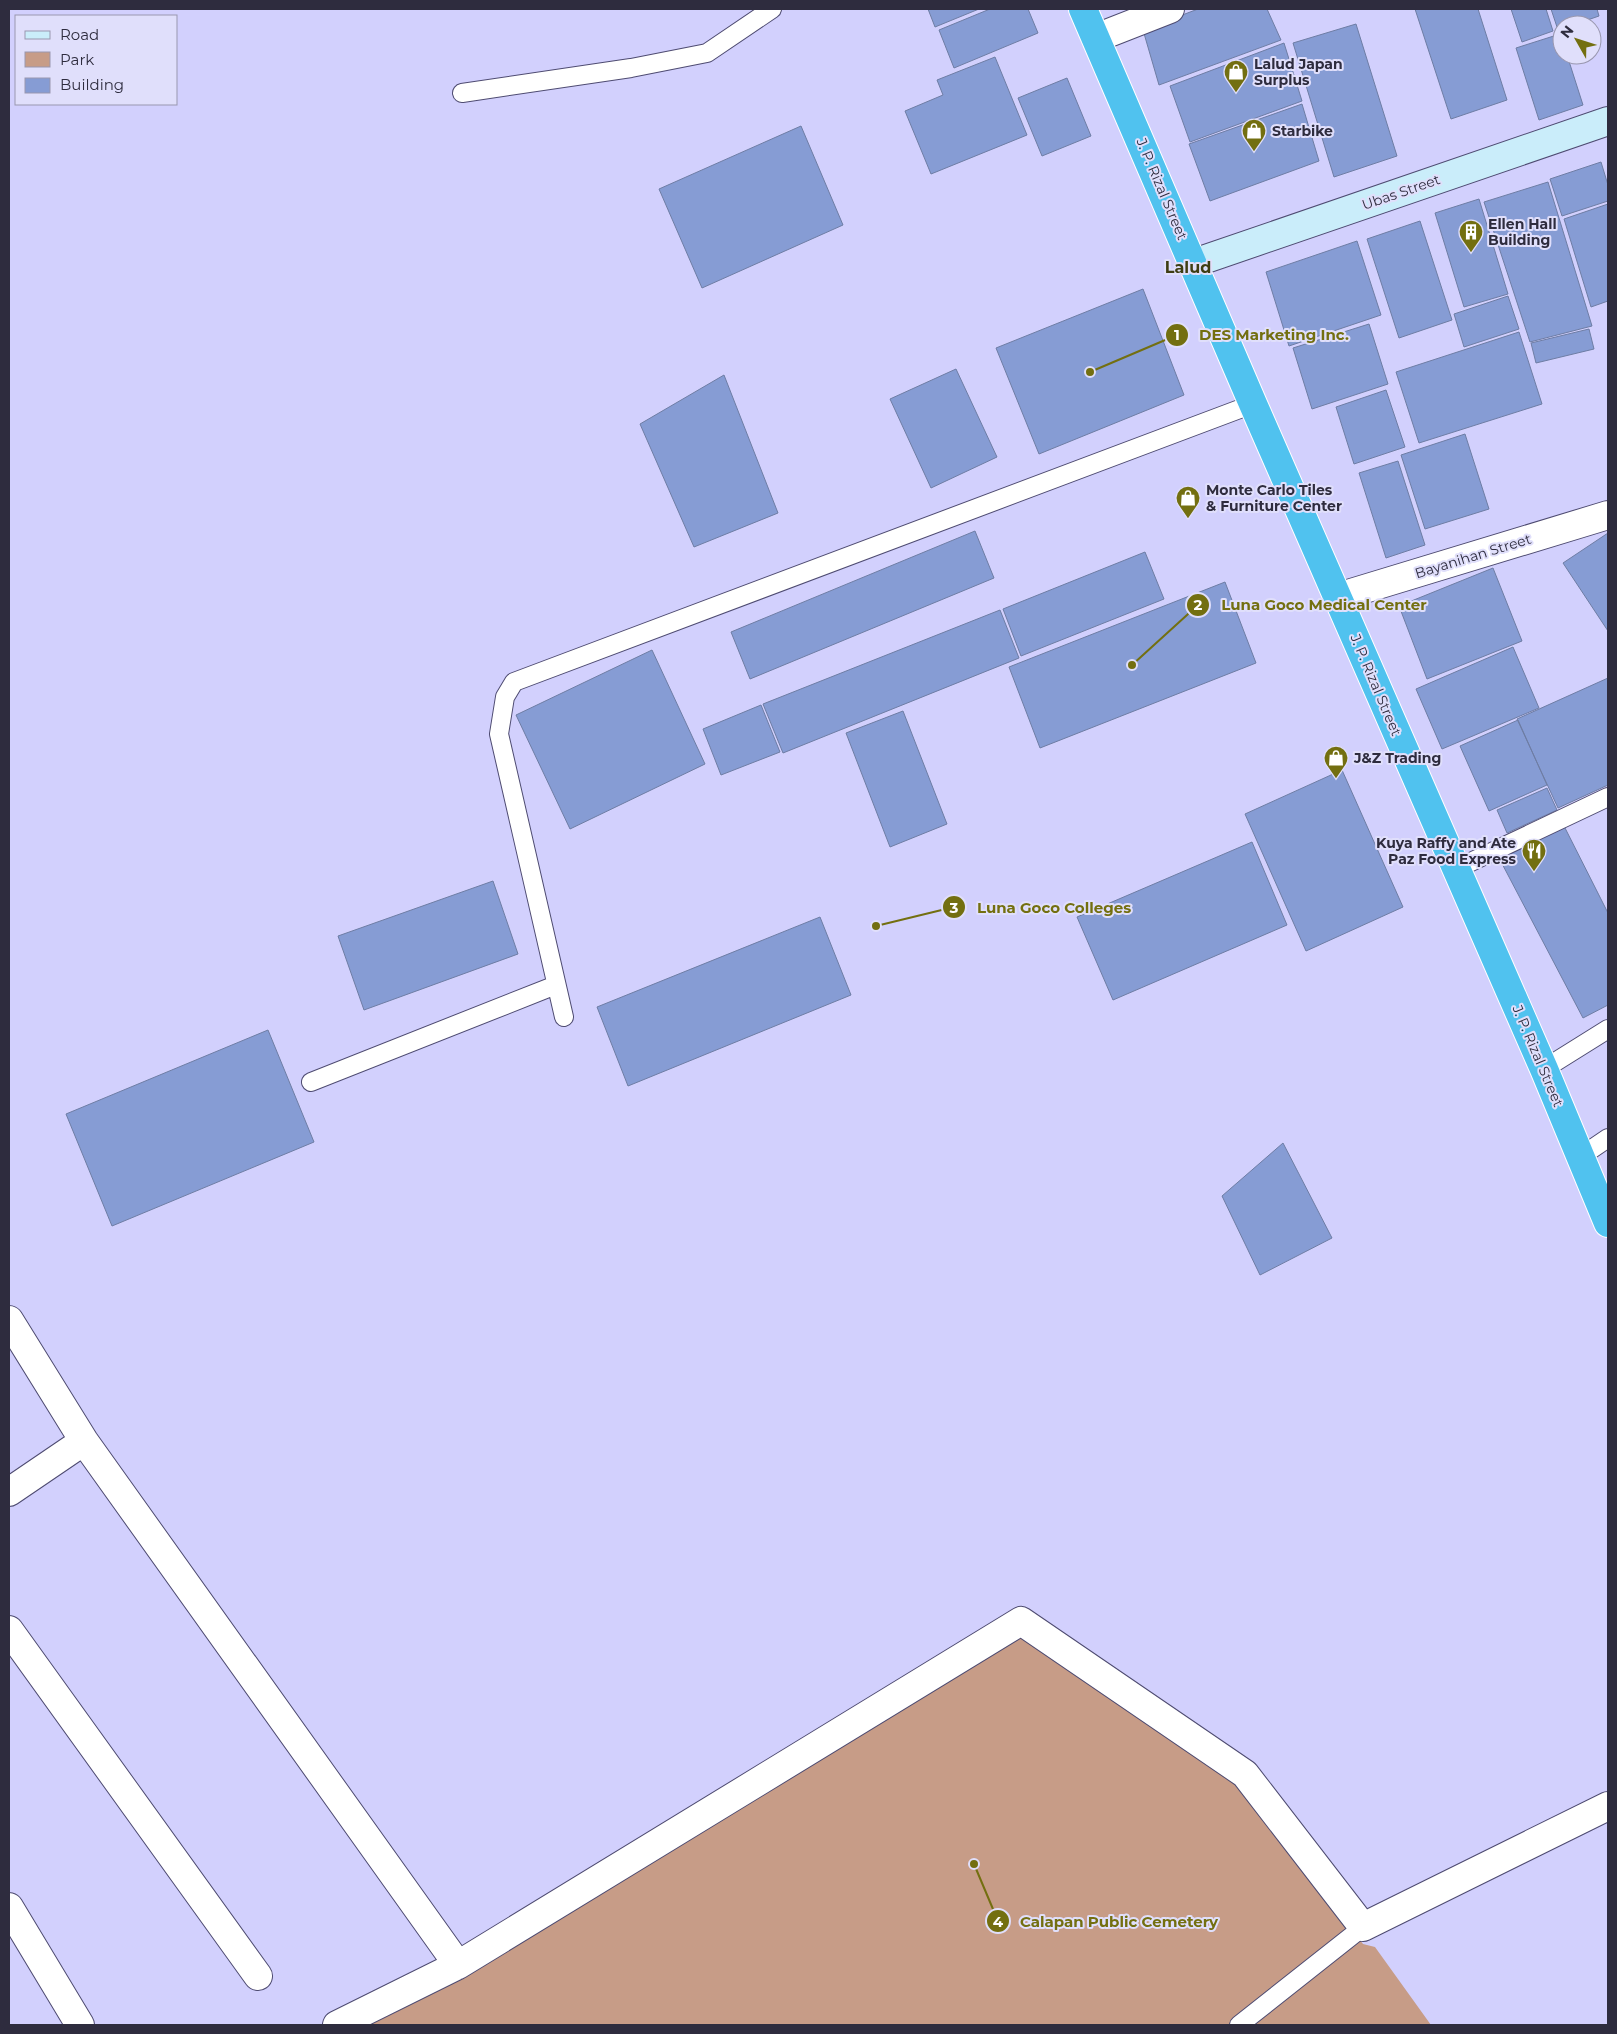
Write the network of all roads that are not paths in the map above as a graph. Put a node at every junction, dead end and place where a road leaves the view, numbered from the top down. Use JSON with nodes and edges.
{"nodes":[{"id":1,"x":772,"y":9,"type":"edge"},
{"id":2,"x":1083,"y":9,"type":"edge"},
{"id":3,"x":1170,"y":9,"type":"edge"},
{"id":4,"x":1096,"y":38,"type":"junction"},
{"id":5,"x":462,"y":93,"type":"dead end"},
{"id":6,"x":1608,"y":121,"type":"edge"},
{"id":7,"x":1194,"y":263,"type":"junction"},
{"id":8,"x":1253,"y":404,"type":"junction"},
{"id":9,"x":1608,"y":515,"type":"edge"},
{"id":10,"x":1338,"y":597,"type":"junction"},
{"id":11,"x":1608,"y":797,"type":"edge"},
{"id":12,"x":1456,"y":869,"type":"junction"},
{"id":13,"x":556,"y":985,"type":"junction"},
{"id":14,"x":564,"y":1017,"type":"dead end"},
{"id":15,"x":1608,"y":1029,"type":"edge"},
{"id":16,"x":1544,"y":1068,"type":"junction"},
{"id":17,"x":310,"y":1082,"type":"dead end"},
{"id":18,"x":1608,"y":1138,"type":"edge"},
{"id":19,"x":1580,"y":1157,"type":"junction"},
{"id":20,"x":1608,"y":1223,"type":"edge"},
{"id":21,"x":9,"y":1320,"type":"edge"},
{"id":22,"x":84,"y":1441,"type":"junction"},
{"id":23,"x":9,"y":1492,"type":"edge"},
{"id":24,"x":9,"y":1630,"type":"edge"},
{"id":25,"x":1608,"y":1806,"type":"edge"},
{"id":26,"x":9,"y":1907,"type":"edge"},
{"id":27,"x":1363,"y":1927,"type":"junction"},
{"id":28,"x":458,"y":1965,"type":"junction"},
{"id":29,"x":258,"y":1976,"type":"dead end"},
{"id":30,"x":80,"y":2025,"type":"edge"},
{"id":31,"x":337,"y":2025,"type":"edge"},
{"id":32,"x":1239,"y":2025,"type":"edge"}],
"edges":[{"from":1,"to":5,"type":"lane"},
{"from":2,"to":4,"type":"highway","name":"J. P. Rizal Street"},
{"from":3,"to":4,"type":"street"},
{"from":4,"to":7,"type":"highway","name":"J. P. Rizal Street"},
{"from":6,"to":7,"type":"street","name":"Ubas Street"},
{"from":7,"to":8,"type":"highway","name":"J. P. Rizal Street"},
{"from":8,"to":10,"type":"highway","name":"J. P. Rizal Street"},
{"from":8,"to":13,"type":"lane"},
{"from":9,"to":10,"type":"street","name":"Bayanihan Street"},
{"from":10,"to":12,"type":"highway","name":"J. P. Rizal Street"},
{"from":11,"to":12,"type":"lane"},
{"from":12,"to":16,"type":"highway","name":"J. P. Rizal Street"},
{"from":13,"to":14,"type":"lane"},
{"from":13,"to":17,"type":"lane"},
{"from":15,"to":16,"type":"lane"},
{"from":16,"to":19,"type":"highway","name":"J. P. Rizal Street"},
{"from":18,"to":19,"type":"lane"},
{"from":19,"to":20,"type":"highway","name":"J. P. Rizal Street"},
{"from":21,"to":22,"type":"street"},
{"from":22,"to":23,"type":"street"},
{"from":22,"to":28,"type":"street"},
{"from":24,"to":29,"type":"street"},
{"from":25,"to":27,"type":"street"},
{"from":26,"to":30,"type":"street"},
{"from":27,"to":28,"type":"street"},
{"from":27,"to":32,"type":"lane"},
{"from":28,"to":31,"type":"street"}]}
